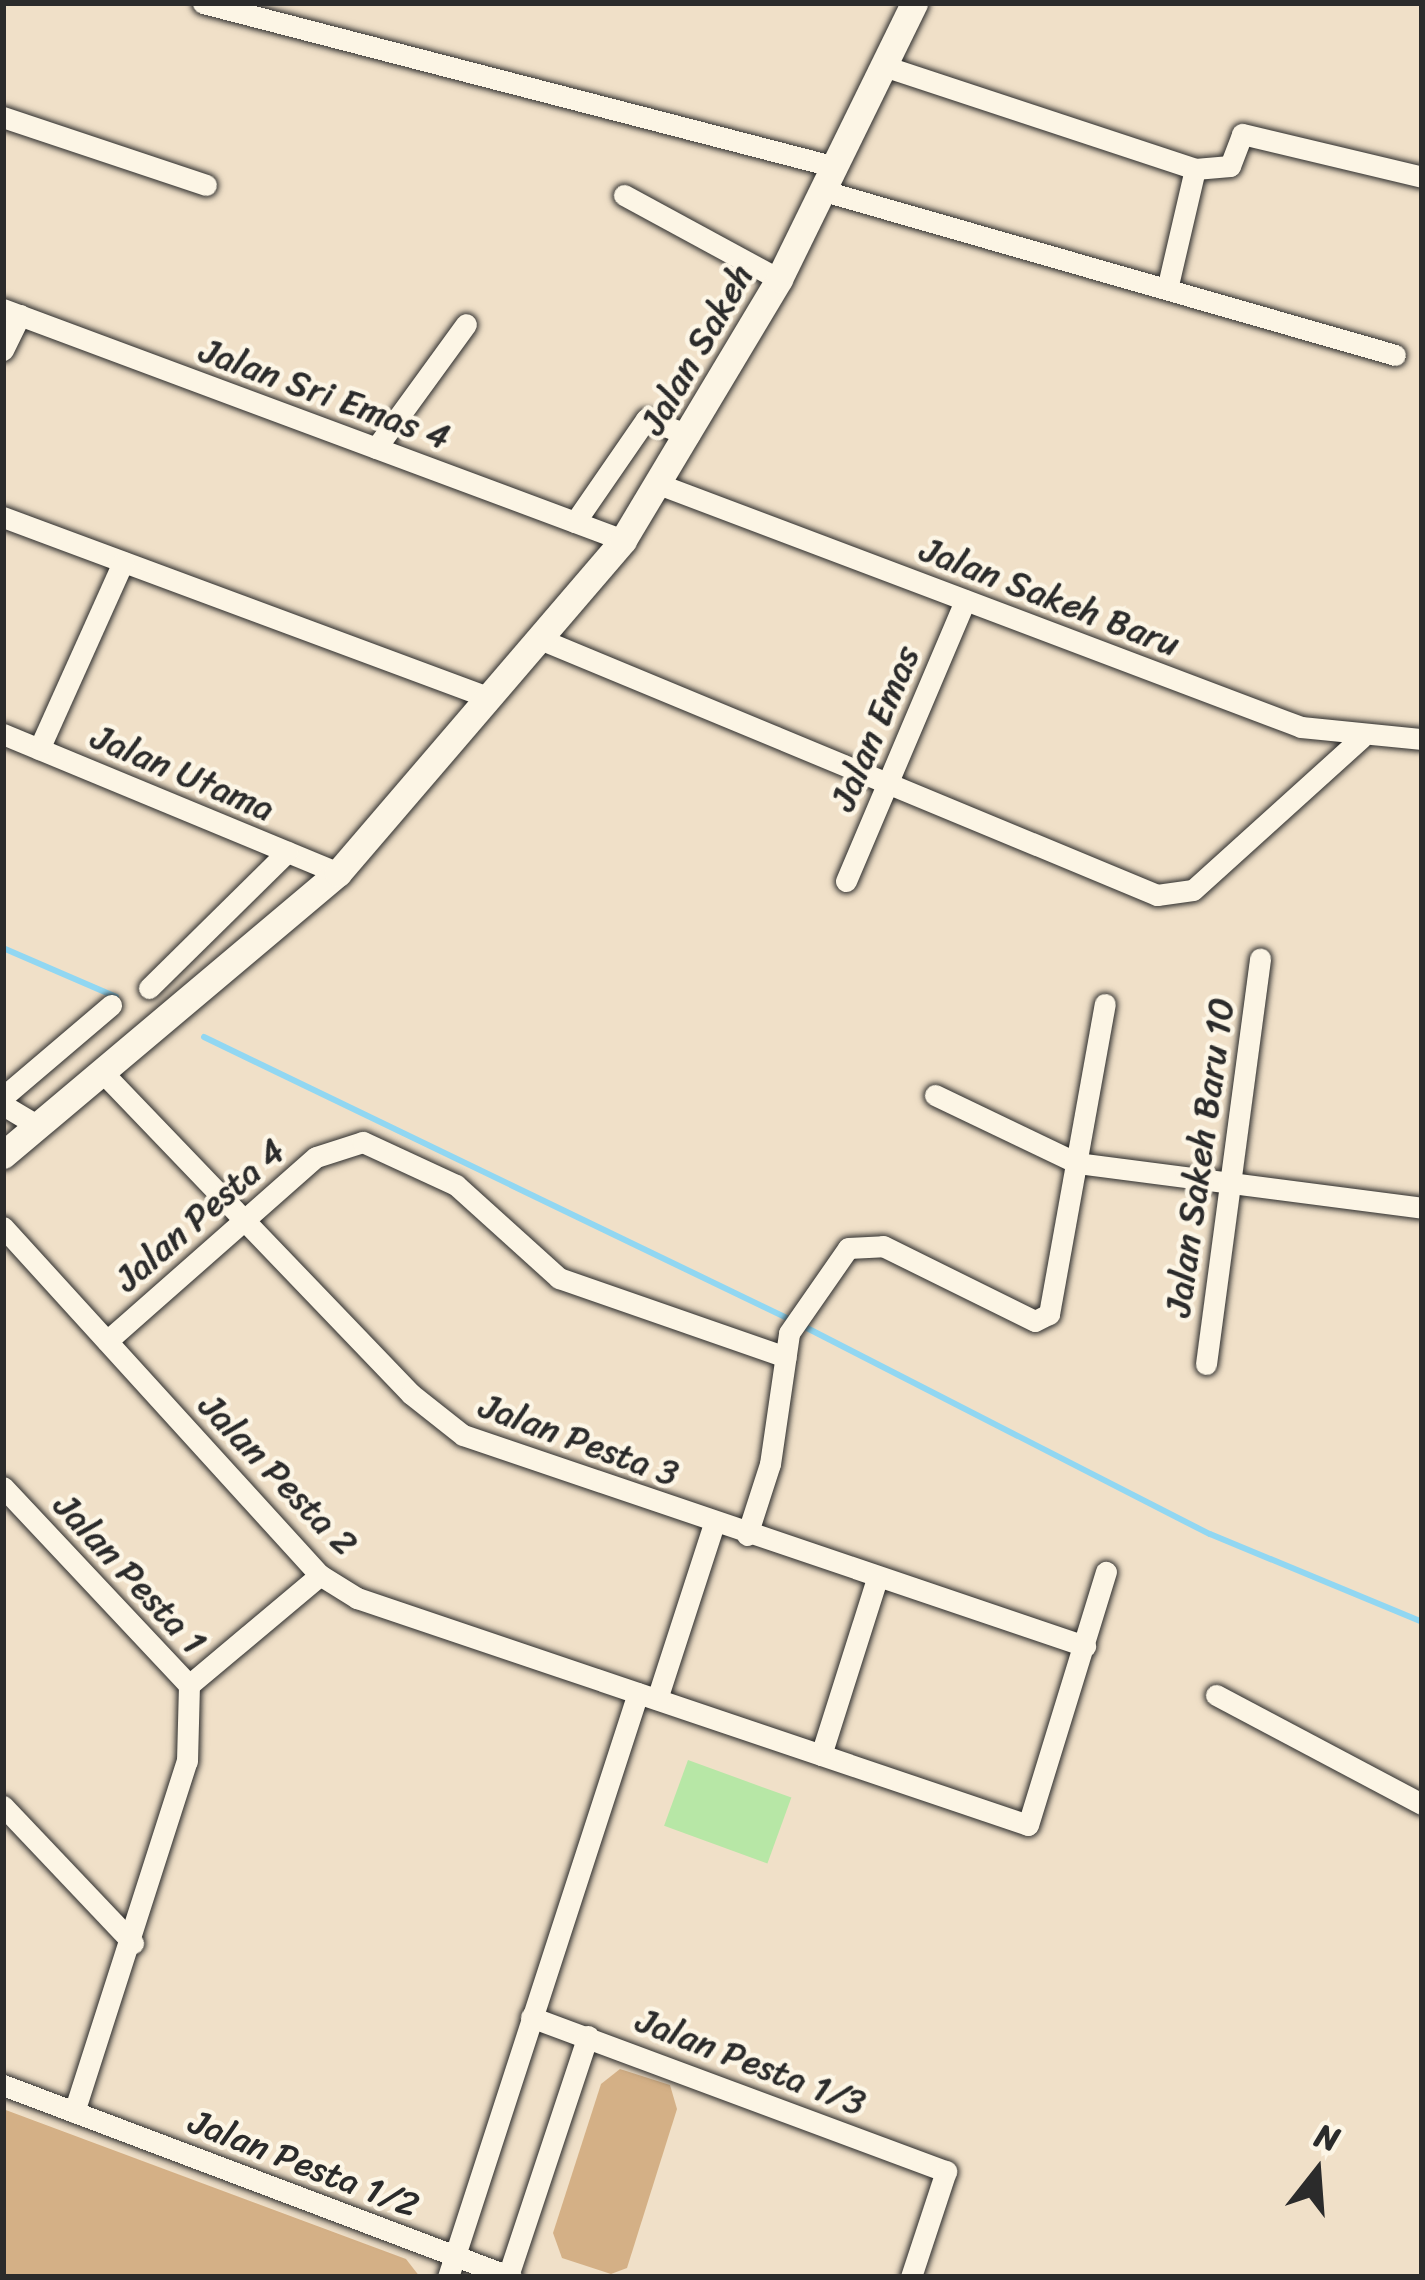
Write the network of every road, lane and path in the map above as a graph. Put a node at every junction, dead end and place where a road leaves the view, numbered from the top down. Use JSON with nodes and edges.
{"nodes":[{"id":1,"x":203,"y":3,"type":"edge"},
{"id":2,"x":914,"y":3,"type":"edge"},
{"id":3,"x":884,"y":66,"type":"junction"},
{"id":4,"x":3,"y":117,"type":"edge"},
{"id":5,"x":1195,"y":169,"type":"junction"},
{"id":6,"x":1422,"y":178,"type":"edge"},
{"id":7,"x":830,"y":179,"type":"junction"},
{"id":8,"x":206,"y":184,"type":"dead end"},
{"id":9,"x":624,"y":195,"type":"dead end"},
{"id":10,"x":779,"y":279,"type":"junction"},
{"id":11,"x":1168,"y":285,"type":"junction"},
{"id":12,"x":11,"y":312,"type":"edge"},
{"id":13,"x":466,"y":324,"type":"dead end"},
{"id":14,"x":3,"y":350,"type":"edge"},
{"id":15,"x":1395,"y":355,"type":"dead end"},
{"id":16,"x":689,"y":435,"type":"junction"},
{"id":17,"x":376,"y":448,"type":"junction"},
{"id":18,"x":662,"y":484,"type":"junction"},
{"id":19,"x":3,"y":518,"type":"edge"},
{"id":20,"x":575,"y":523,"type":"junction"},
{"id":21,"x":623,"y":541,"type":"junction"},
{"id":22,"x":122,"y":562,"type":"junction"},
{"id":23,"x":965,"y":600,"type":"junction"},
{"id":24,"x":540,"y":639,"type":"junction"},
{"id":25,"x":490,"y":698,"type":"junction"},
{"id":26,"x":3,"y":734,"type":"edge"},
{"id":27,"x":1361,"y":738,"type":"junction"},
{"id":28,"x":1422,"y":739,"type":"edge"},
{"id":29,"x":39,"y":749,"type":"junction"},
{"id":30,"x":887,"y":782,"type":"junction"},
{"id":31,"x":287,"y":852,"type":"junction"},
{"id":32,"x":338,"y":873,"type":"junction"},
{"id":33,"x":846,"y":881,"type":"dead end"},
{"id":34,"x":1260,"y":959,"type":"dead end"},
{"id":35,"x":149,"y":988,"type":"dead end"},
{"id":36,"x":1105,"y":1004,"type":"dead end"},
{"id":37,"x":111,"y":1005,"type":"dead end"},
{"id":38,"x":106,"y":1076,"type":"junction"},
{"id":39,"x":934,"y":1095,"type":"dead end"},
{"id":40,"x":3,"y":1101,"type":"edge"},
{"id":41,"x":40,"y":1127,"type":"junction"},
{"id":42,"x":3,"y":1155,"type":"edge"},
{"id":43,"x":1077,"y":1163,"type":"junction"},
{"id":44,"x":1230,"y":1183,"type":"junction"},
{"id":45,"x":1422,"y":1208,"type":"edge"},
{"id":46,"x":245,"y":1221,"type":"junction"},
{"id":47,"x":3,"y":1227,"type":"edge"},
{"id":48,"x":107,"y":1341,"type":"junction"},
{"id":49,"x":786,"y":1357,"type":"junction"},
{"id":50,"x":1206,"y":1364,"type":"dead end"},
{"id":51,"x":3,"y":1487,"type":"edge"},
{"id":52,"x":714,"y":1524,"type":"junction"},
{"id":53,"x":747,"y":1534,"type":"junction"},
{"id":54,"x":1106,"y":1572,"type":"dead end"},
{"id":55,"x":320,"y":1575,"type":"junction"},
{"id":56,"x":877,"y":1578,"type":"junction"},
{"id":57,"x":1085,"y":1646,"type":"junction"},
{"id":58,"x":189,"y":1685,"type":"junction"},
{"id":59,"x":1216,"y":1695,"type":"dead end"},
{"id":60,"x":647,"y":1696,"type":"junction"},
{"id":61,"x":820,"y":1755,"type":"junction"},
{"id":62,"x":1422,"y":1804,"type":"edge"},
{"id":63,"x":3,"y":1806,"type":"edge"},
{"id":64,"x":133,"y":1943,"type":"junction"},
{"id":65,"x":531,"y":2017,"type":"junction"},
{"id":66,"x":588,"y":2036,"type":"junction"},
{"id":67,"x":3,"y":2085,"type":"edge"},
{"id":68,"x":74,"y":2112,"type":"junction"},
{"id":69,"x":451,"y":2267,"type":"edge"},
{"id":70,"x":510,"y":2277,"type":"edge"},
{"id":71,"x":911,"y":2277,"type":"edge"}],
"edges":[{"from":1,"to":7,"type":"street"},
{"from":2,"to":3,"type":"street","name":"Jalan Sakeh"},
{"from":3,"to":5,"type":"street"},
{"from":3,"to":7,"type":"street","name":"Jalan Sakeh"},
{"from":4,"to":8,"type":"street"},
{"from":5,"to":6,"type":"street"},
{"from":5,"to":11,"type":"street"},
{"from":7,"to":10,"type":"street","name":"Jalan Sakeh"},
{"from":7,"to":11,"type":"street"},
{"from":9,"to":10,"type":"street"},
{"from":10,"to":16,"type":"street","name":"Jalan Sakeh"},
{"from":11,"to":15,"type":"street"},
{"from":12,"to":14,"type":"street"},
{"from":12,"to":17,"type":"street","name":"Jalan Sri Emas 4"},
{"from":13,"to":17,"type":"street"},
{"from":16,"to":18,"type":"street","name":"Jalan Sakeh"},
{"from":16,"to":20,"type":"street"},
{"from":17,"to":20,"type":"street","name":"Jalan Sri Emas 4"},
{"from":18,"to":21,"type":"street","name":"Jalan Sakeh"},
{"from":18,"to":23,"type":"street","name":"Jalan Sakeh Baru"},
{"from":19,"to":22,"type":"street"},
{"from":20,"to":21,"type":"street","name":"Jalan Sri Emas 4"},
{"from":21,"to":24,"type":"street","name":"Jalan Sakeh"},
{"from":22,"to":25,"type":"street"},
{"from":22,"to":29,"type":"street"},
{"from":23,"to":27,"type":"street","name":"Jalan Sakeh Baru"},
{"from":23,"to":30,"type":"street","name":"Jalan Emas"},
{"from":24,"to":25,"type":"street","name":"Jalan Sakeh"},
{"from":24,"to":30,"type":"street"},
{"from":25,"to":32,"type":"street","name":"Jalan Sakeh"},
{"from":26,"to":29,"type":"street","name":"Jalan Utama"},
{"from":27,"to":28,"type":"street","name":"Jalan Sakeh Baru"},
{"from":27,"to":30,"type":"street"},
{"from":29,"to":31,"type":"street","name":"Jalan Utama"},
{"from":30,"to":33,"type":"street","name":"Jalan Emas"},
{"from":31,"to":32,"type":"street","name":"Jalan Utama"},
{"from":31,"to":35,"type":"street"},
{"from":32,"to":38,"type":"street","name":"Jalan Sakeh"},
{"from":34,"to":44,"type":"street","name":"Jalan Sakeh Baru 10"},
{"from":36,"to":43,"type":"street"},
{"from":37,"to":40,"type":"street"},
{"from":38,"to":41,"type":"street","name":"Jalan Sakeh"},
{"from":38,"to":46,"type":"street","name":"Jalan Pesta 3"},
{"from":39,"to":43,"type":"street"},
{"from":40,"to":41,"type":"street"},
{"from":41,"to":42,"type":"street","name":"Jalan Sakeh"},
{"from":43,"to":44,"type":"street"},
{"from":43,"to":49,"type":"street"},
{"from":44,"to":45,"type":"street"},
{"from":44,"to":50,"type":"street","name":"Jalan Sakeh Baru 10"},
{"from":46,"to":48,"type":"street","name":"Jalan Pesta 4"},
{"from":46,"to":49,"type":"street","name":"Jalan Pesta 4"},
{"from":46,"to":52,"type":"street","name":"Jalan Pesta 3"},
{"from":47,"to":48,"type":"street","name":"Jalan Pesta 2"},
{"from":48,"to":55,"type":"street","name":"Jalan Pesta 2"},
{"from":49,"to":53,"type":"street"},
{"from":51,"to":58,"type":"street","name":"Jalan Pesta 1"},
{"from":52,"to":53,"type":"street","name":"Jalan Pesta 3"},
{"from":52,"to":60,"type":"street"},
{"from":53,"to":56,"type":"street","name":"Jalan Pesta 3"},
{"from":54,"to":57,"type":"street","name":"Jalan Pesta 2"},
{"from":55,"to":58,"type":"street","name":"Jalan Pesta 1"},
{"from":55,"to":60,"type":"street","name":"Jalan Pesta 2"},
{"from":56,"to":57,"type":"street","name":"Jalan Pesta 3"},
{"from":56,"to":61,"type":"street"},
{"from":57,"to":61,"type":"street","name":"Jalan Pesta 2"},
{"from":58,"to":64,"type":"street"},
{"from":59,"to":62,"type":"street"},
{"from":60,"to":61,"type":"street","name":"Jalan Pesta 2"},
{"from":60,"to":65,"type":"street"},
{"from":63,"to":64,"type":"street"},
{"from":64,"to":68,"type":"street"},
{"from":65,"to":66,"type":"street","name":"Jalan Pesta 1/3"},
{"from":65,"to":69,"type":"street"},
{"from":66,"to":70,"type":"street"},
{"from":66,"to":71,"type":"street","name":"Jalan Pesta 1/3"},
{"from":67,"to":68,"type":"street","name":"Jalan Pesta 1/2"},
{"from":68,"to":69,"type":"street","name":"Jalan Pesta 1/2"},
{"from":69,"to":70,"type":"street","name":"Jalan Pesta 1/2"}]}
